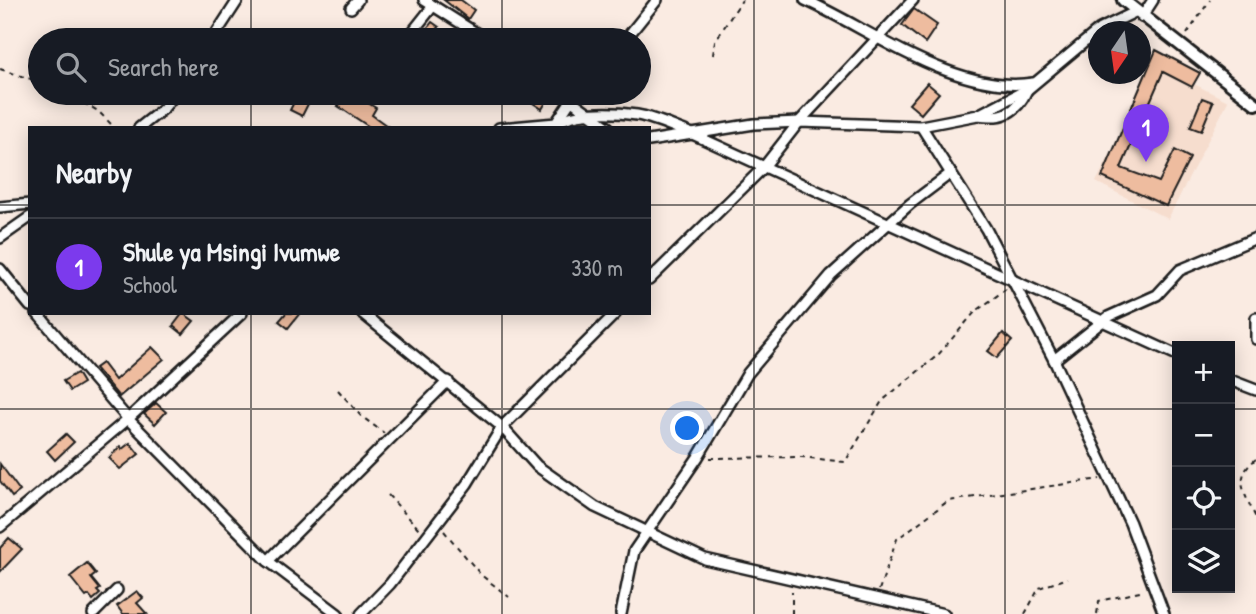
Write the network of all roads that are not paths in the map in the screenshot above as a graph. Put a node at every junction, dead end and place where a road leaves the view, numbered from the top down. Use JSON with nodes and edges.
{"nodes":[{"id":1,"x":238,"y":0,"type":"edge"},
{"id":2,"x":358,"y":0,"type":"edge"},
{"id":3,"x":657,"y":0,"type":"edge"},
{"id":4,"x":805,"y":0,"type":"edge"},
{"id":5,"x":913,"y":0,"type":"edge"},
{"id":6,"x":1123,"y":0,"type":"edge"},
{"id":7,"x":1153,"y":0,"type":"edge"},
{"id":8,"x":430,"y":2,"type":"edge"},
{"id":9,"x":351,"y":9,"type":"dead end"},
{"id":10,"x":1138,"y":15,"type":"junction"},
{"id":11,"x":220,"y":28,"type":"edge"},
{"id":12,"x":414,"y":28,"type":"edge"},
{"id":13,"x":469,"y":28,"type":"edge"},
{"id":14,"x":635,"y":28,"type":"edge"},
{"id":15,"x":878,"y":38,"type":"junction"},
{"id":16,"x":1032,"y":85,"type":"junction"},
{"id":17,"x":1256,"y":104,"type":"edge"},
{"id":18,"x":166,"y":105,"type":"edge"},
{"id":19,"x":564,"y":105,"type":"edge"},
{"id":20,"x":581,"y":105,"type":"edge"},
{"id":21,"x":592,"y":114,"type":"junction"},
{"id":22,"x":799,"y":122,"type":"junction"},
{"id":23,"x":554,"y":125,"type":"edge"},
{"id":24,"x":141,"y":126,"type":"edge"},
{"id":25,"x":536,"y":126,"type":"edge"},
{"id":26,"x":607,"y":126,"type":"edge"},
{"id":27,"x":921,"y":127,"type":"junction"},
{"id":28,"x":690,"y":133,"type":"junction"},
{"id":29,"x":651,"y":141,"type":"edge"},
{"id":30,"x":763,"y":167,"type":"junction"},
{"id":31,"x":951,"y":173,"type":"junction"},
{"id":32,"x":28,"y":204,"type":"edge"},
{"id":33,"x":0,"y":207,"type":"edge"},
{"id":34,"x":28,"y":218,"type":"edge"},
{"id":35,"x":888,"y":226,"type":"junction"},
{"id":36,"x":0,"y":238,"type":"edge"},
{"id":37,"x":1256,"y":238,"type":"edge"},
{"id":38,"x":0,"y":269,"type":"edge"},
{"id":39,"x":651,"y":278,"type":"edge"},
{"id":40,"x":1015,"y":282,"type":"junction"},
{"id":41,"x":28,"y":304,"type":"edge"},
{"id":42,"x":39,"y":315,"type":"edge"},
{"id":43,"x":240,"y":315,"type":"edge"},
{"id":44,"x":365,"y":315,"type":"edge"},
{"id":45,"x":614,"y":315,"type":"edge"},
{"id":46,"x":1256,"y":318,"type":"edge"},
{"id":47,"x":1103,"y":322,"type":"junction"},
{"id":48,"x":1256,"y":339,"type":"edge"},
{"id":49,"x":1172,"y":353,"type":"edge"},
{"id":50,"x":1054,"y":360,"type":"junction"},
{"id":51,"x":448,"y":381,"type":"junction"},
{"id":52,"x":1235,"y":382,"type":"edge"},
{"id":53,"x":1256,"y":390,"type":"edge"},
{"id":54,"x":128,"y":419,"type":"junction"},
{"id":55,"x":502,"y":428,"type":"junction"},
{"id":56,"x":0,"y":527,"type":"edge"},
{"id":57,"x":646,"y":533,"type":"junction"},
{"id":58,"x":268,"y":561,"type":"junction"},
{"id":59,"x":117,"y":590,"type":"dead end"},
{"id":60,"x":335,"y":611,"type":"edge"},
{"id":61,"x":93,"y":614,"type":"edge"},
{"id":62,"x":320,"y":614,"type":"edge"},
{"id":63,"x":361,"y":614,"type":"edge"},
{"id":64,"x":621,"y":614,"type":"edge"},
{"id":65,"x":944,"y":614,"type":"edge"},
{"id":66,"x":1164,"y":614,"type":"edge"}],
"edges":[{"from":1,"to":11,"type":"street"},
{"from":2,"to":9,"type":"street"},
{"from":3,"to":14,"type":"street"},
{"from":4,"to":15,"type":"street"},
{"from":5,"to":15,"type":"street"},
{"from":6,"to":10,"type":"street"},
{"from":7,"to":10,"type":"street"},
{"from":8,"to":12,"type":"street"},
{"from":8,"to":13,"type":"street"},
{"from":10,"to":16,"type":"street"},
{"from":10,"to":17,"type":"street"},
{"from":15,"to":16,"type":"street"},
{"from":15,"to":22,"type":"street"},
{"from":16,"to":27,"type":"street"},
{"from":18,"to":24,"type":"street"},
{"from":19,"to":23,"type":"street"},
{"from":20,"to":21,"type":"street"},
{"from":21,"to":23,"type":"street"},
{"from":21,"to":26,"type":"street"},
{"from":21,"to":28,"type":"street"},
{"from":22,"to":27,"type":"street"},
{"from":22,"to":28,"type":"street"},
{"from":22,"to":30,"type":"street"},
{"from":23,"to":25,"type":"street"},
{"from":27,"to":31,"type":"street"},
{"from":28,"to":29,"type":"street"},
{"from":28,"to":30,"type":"street"},
{"from":30,"to":35,"type":"street"},
{"from":30,"to":39,"type":"street"},
{"from":31,"to":35,"type":"street"},
{"from":31,"to":40,"type":"street"},
{"from":32,"to":33,"type":"street"},
{"from":34,"to":36,"type":"street"},
{"from":35,"to":40,"type":"street"},
{"from":35,"to":57,"type":"street"},
{"from":37,"to":47,"type":"street"},
{"from":38,"to":41,"type":"street"},
{"from":40,"to":47,"type":"street"},
{"from":40,"to":50,"type":"street"},
{"from":42,"to":54,"type":"street"},
{"from":43,"to":54,"type":"street"},
{"from":44,"to":51,"type":"street"},
{"from":45,"to":55,"type":"street"},
{"from":46,"to":48,"type":"street"},
{"from":47,"to":49,"type":"street"},
{"from":47,"to":50,"type":"street"},
{"from":50,"to":66,"type":"street"},
{"from":51,"to":55,"type":"street"},
{"from":51,"to":58,"type":"street"},
{"from":52,"to":53,"type":"street"},
{"from":54,"to":56,"type":"street"},
{"from":54,"to":58,"type":"street"},
{"from":55,"to":57,"type":"street"},
{"from":55,"to":63,"type":"street"},
{"from":57,"to":64,"type":"street"},
{"from":57,"to":65,"type":"street"},
{"from":58,"to":60,"type":"street"},
{"from":59,"to":61,"type":"street"},
{"from":60,"to":62,"type":"street"}]}
